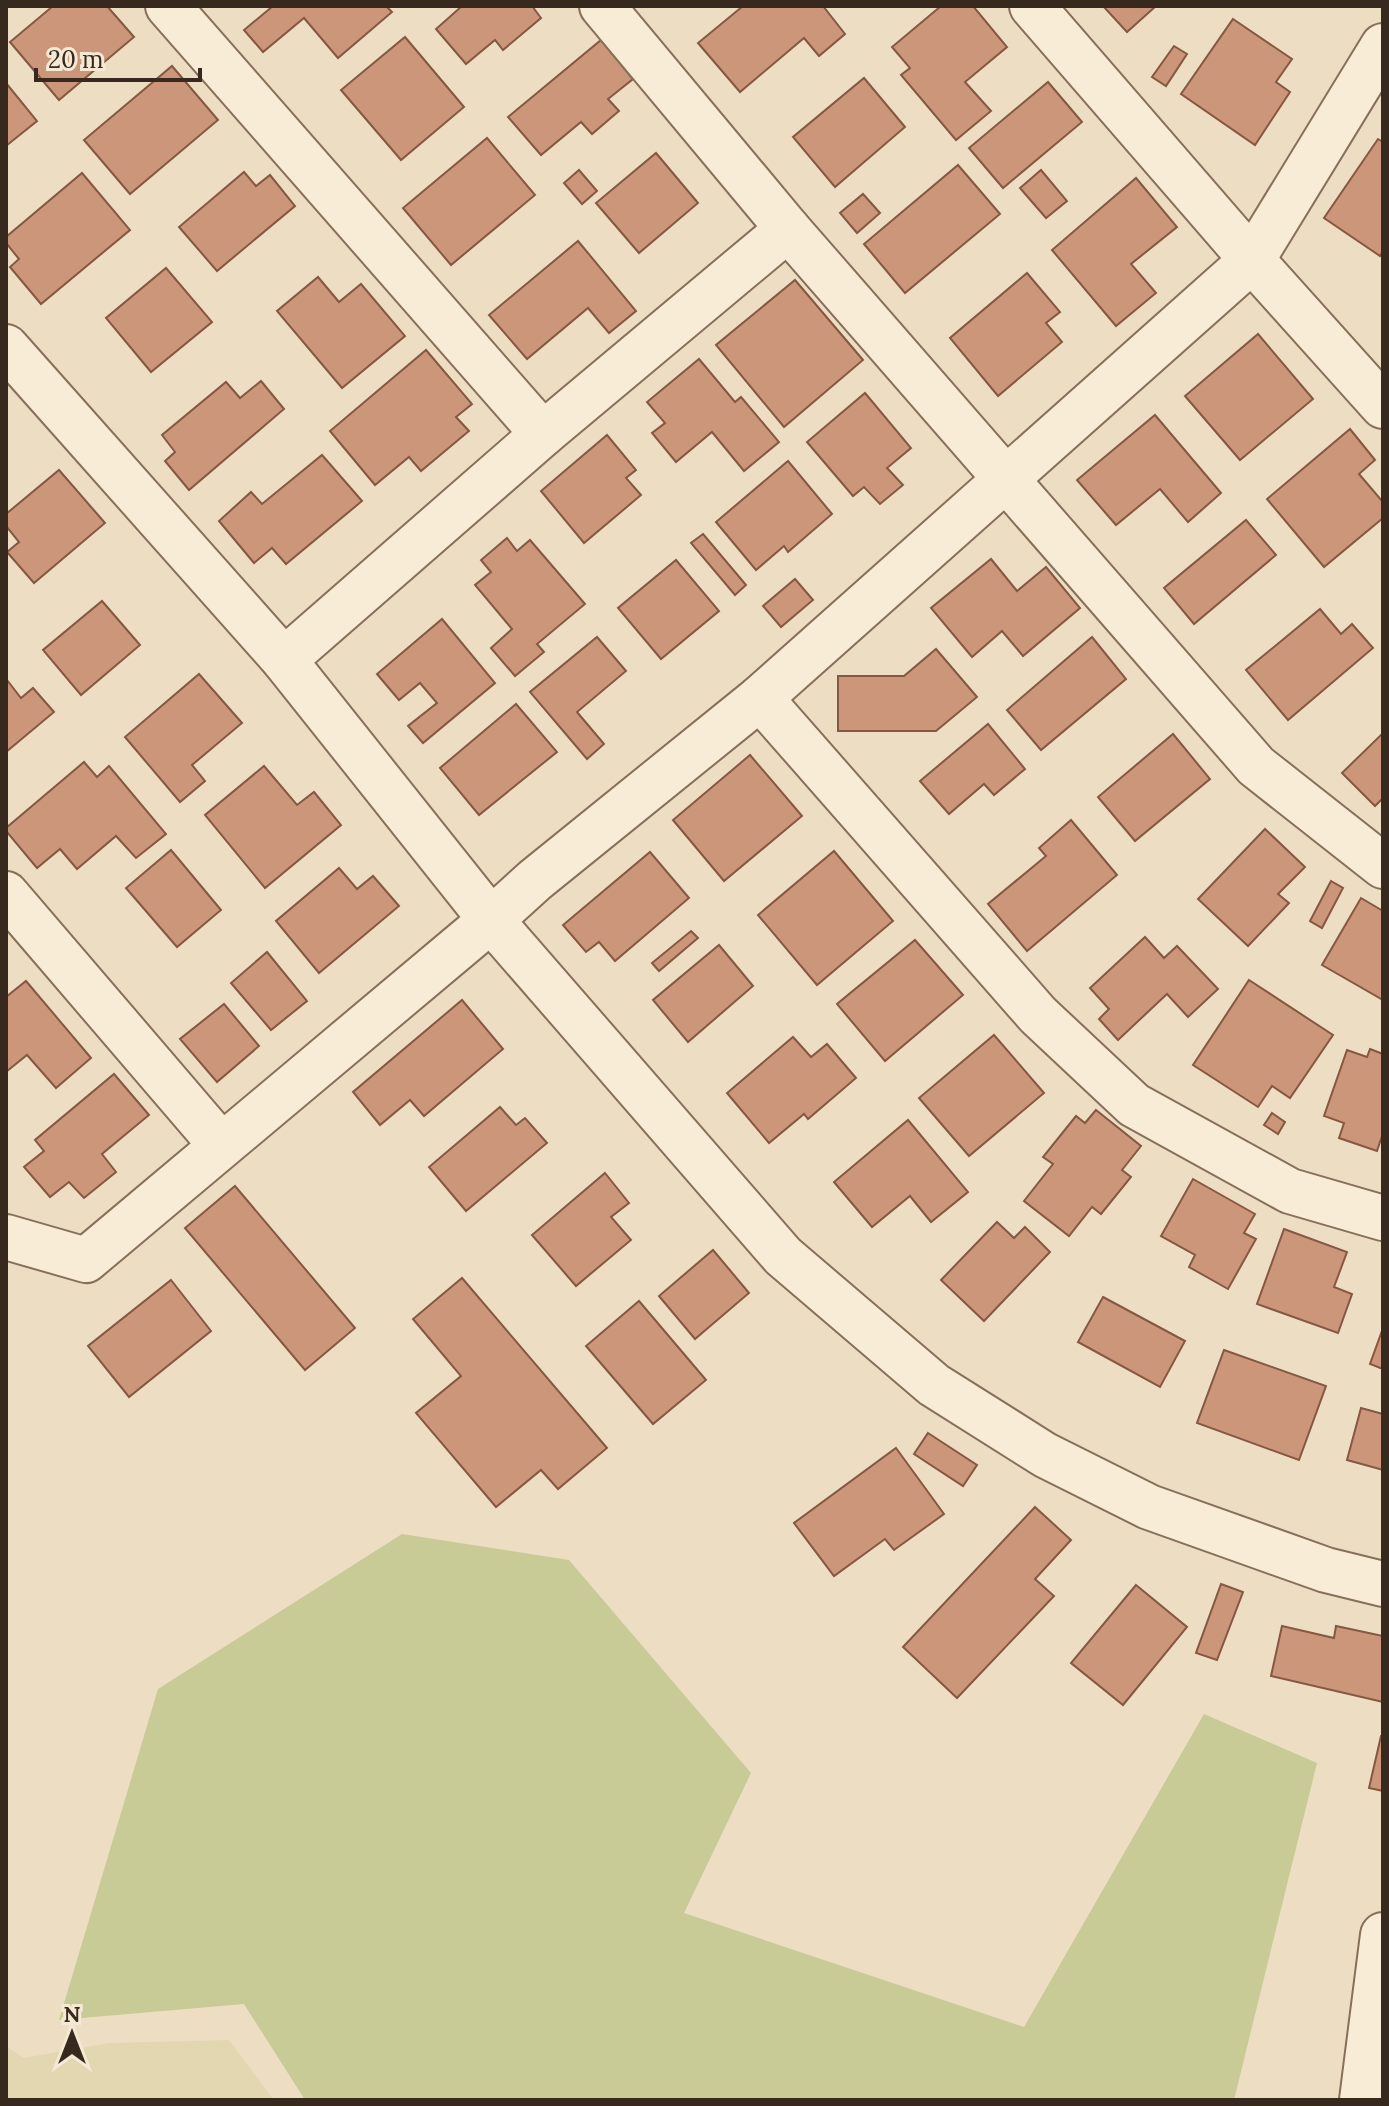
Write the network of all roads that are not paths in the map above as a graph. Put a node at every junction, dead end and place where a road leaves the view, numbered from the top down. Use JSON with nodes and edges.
{"nodes":[{"id":1,"x":168,"y":6,"type":"edge"},
{"id":2,"x":602,"y":6,"type":"edge"},
{"id":3,"x":1032,"y":6,"type":"edge"},
{"id":4,"x":1383,"y":46,"type":"edge"},
{"id":5,"x":788,"y":229,"type":"junction"},
{"id":6,"x":1252,"y":260,"type":"junction"},
{"id":7,"x":6,"y":347,"type":"edge"},
{"id":8,"x":1383,"y":406,"type":"edge"},
{"id":9,"x":543,"y":434,"type":"junction"},
{"id":10,"x":1007,"y":479,"type":"junction"},
{"id":11,"x":284,"y":660,"type":"junction"},
{"id":12,"x":760,"y":698,"type":"junction"},
{"id":13,"x":1383,"y":866,"type":"edge"},
{"id":14,"x":6,"y":894,"type":"edge"},
{"id":15,"x":491,"y":920,"type":"junction"},
{"id":16,"x":221,"y":1145,"type":"junction"},
{"id":17,"x":1383,"y":1218,"type":"edge"},
{"id":18,"x":6,"y":1237,"type":"edge"},
{"id":19,"x":1383,"y":1584,"type":"edge"},
{"id":20,"x":1383,"y":1935,"type":"edge"},
{"id":21,"x":1362,"y":2100,"type":"edge"}],
"edges":[{"from":1,"to":9,"type":"street"},
{"from":2,"to":5,"type":"street"},
{"from":3,"to":6,"type":"street"},
{"from":4,"to":6,"type":"street"},
{"from":5,"to":9,"type":"street"},
{"from":5,"to":10,"type":"street"},
{"from":6,"to":8,"type":"street"},
{"from":6,"to":10,"type":"street"},
{"from":7,"to":11,"type":"street"},
{"from":9,"to":11,"type":"street"},
{"from":10,"to":12,"type":"street"},
{"from":10,"to":13,"type":"street"},
{"from":11,"to":15,"type":"street"},
{"from":12,"to":15,"type":"street"},
{"from":12,"to":17,"type":"street"},
{"from":14,"to":16,"type":"street"},
{"from":15,"to":16,"type":"street"},
{"from":15,"to":19,"type":"street"},
{"from":16,"to":18,"type":"street"},
{"from":20,"to":21,"type":"street"}]}
